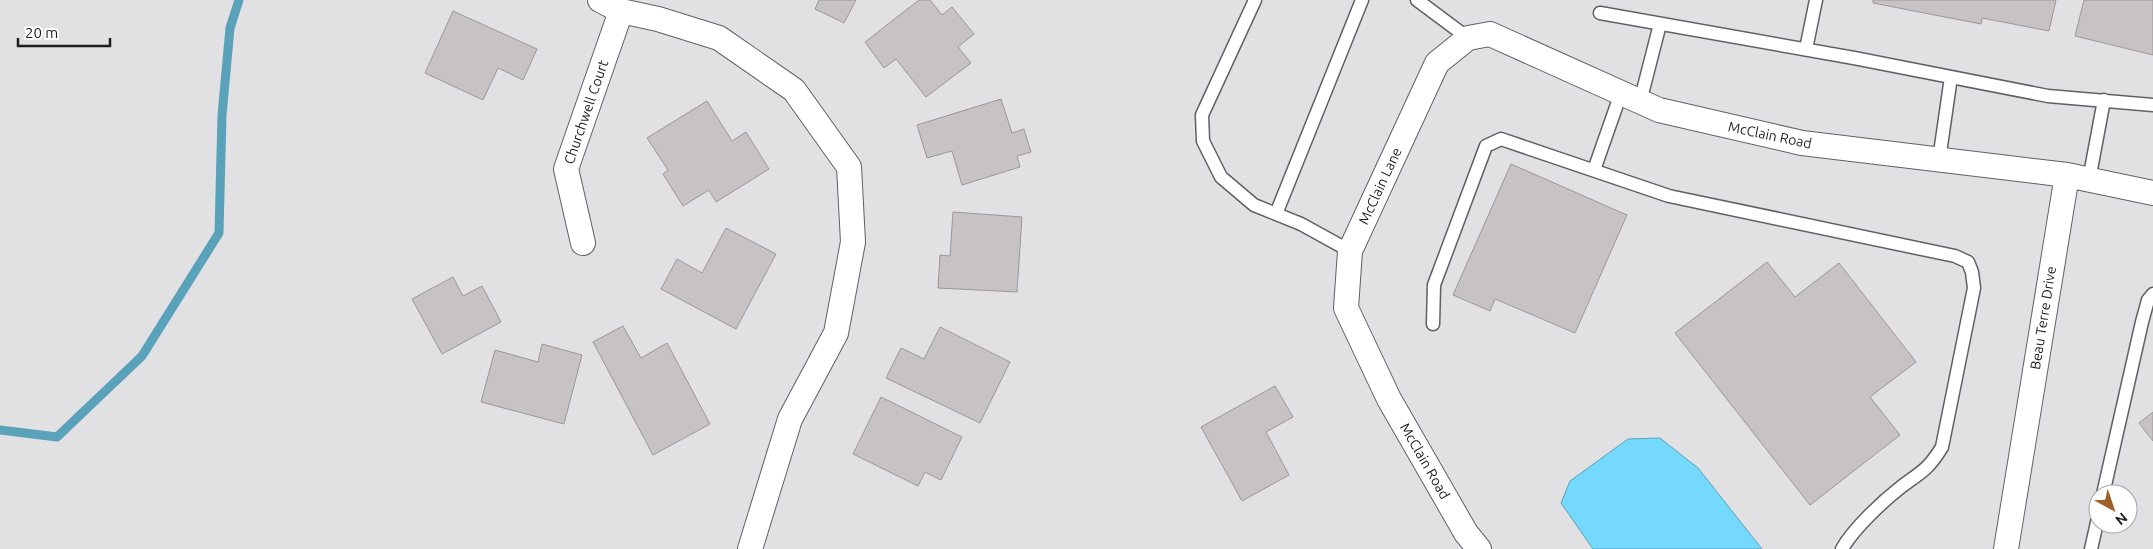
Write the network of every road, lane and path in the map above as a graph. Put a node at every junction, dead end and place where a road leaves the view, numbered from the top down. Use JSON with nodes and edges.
{"nodes":[{"id":1,"x":600,"y":0,"type":"edge"},
{"id":2,"x":1255,"y":0,"type":"edge"},
{"id":3,"x":1362,"y":0,"type":"edge"},
{"id":4,"x":1417,"y":0,"type":"edge"},
{"id":5,"x":1816,"y":0,"type":"edge"},
{"id":6,"x":621,"y":11,"type":"junction"},
{"id":7,"x":1600,"y":13,"type":"dead end"},
{"id":8,"x":1660,"y":24,"type":"junction"},
{"id":9,"x":1479,"y":36,"type":"junction"},
{"id":10,"x":1806,"y":49,"type":"junction"},
{"id":11,"x":1952,"y":77,"type":"junction"},
{"id":12,"x":1631,"y":97,"type":"junction"},
{"id":13,"x":2104,"y":100,"type":"junction"},
{"id":14,"x":2153,"y":105,"type":"edge"},
{"id":15,"x":1939,"y":160,"type":"junction"},
{"id":16,"x":1594,"y":170,"type":"junction"},
{"id":17,"x":2078,"y":177,"type":"junction"},
{"id":18,"x":2153,"y":193,"type":"edge"},
{"id":19,"x":1276,"y":214,"type":"junction"},
{"id":20,"x":583,"y":243,"type":"dead end"},
{"id":21,"x":1350,"y":251,"type":"junction"},
{"id":22,"x":2153,"y":294,"type":"edge"},
{"id":23,"x":1433,"y":324,"type":"dead end"},
{"id":24,"x":1376,"y":371,"type":"joint"},
{"id":25,"x":2105,"y":484,"type":"edge"},
{"id":26,"x":2094,"y":534,"type":"edge"},
{"id":27,"x":750,"y":549,"type":"edge"},
{"id":28,"x":1479,"y":549,"type":"edge"},
{"id":29,"x":1842,"y":549,"type":"edge"},
{"id":30,"x":2006,"y":549,"type":"edge"},
{"id":31,"x":2012,"y":549,"type":"edge"},
{"id":32,"x":2091,"y":549,"type":"edge"}],
"edges":[{"from":1,"to":6,"type":"street"},
{"from":2,"to":19,"type":"lane"},
{"from":3,"to":19,"type":"lane"},
{"from":4,"to":9,"type":"lane"},
{"from":5,"to":10,"type":"lane"},
{"from":6,"to":20,"type":"street","name":"Churchwell Court"},
{"from":6,"to":27,"type":"street"},
{"from":7,"to":8,"type":"lane"},
{"from":8,"to":10,"type":"lane"},
{"from":8,"to":12,"type":"lane"},
{"from":9,"to":12,"type":"street","name":"McClain Road"},
{"from":9,"to":21,"type":"street","name":"McClain Lane"},
{"from":10,"to":11,"type":"lane"},
{"from":11,"to":13,"type":"lane"},
{"from":11,"to":15,"type":"lane"},
{"from":12,"to":15,"type":"street","name":"McClain Road"},
{"from":12,"to":16,"type":"lane"},
{"from":13,"to":14,"type":"lane"},
{"from":13,"to":17,"type":"lane"},
{"from":15,"to":17,"type":"street","name":"McClain Road"},
{"from":16,"to":23,"type":"lane"},
{"from":16,"to":29,"type":"lane"},
{"from":17,"to":18,"type":"street"},
{"from":17,"to":30,"type":"street","name":"Beau Terre Drive"},
{"from":19,"to":21,"type":"lane"},
{"from":21,"to":24,"type":"street","name":"McClain Lane"},
{"from":22,"to":25,"type":"lane"},
{"from":24,"to":28,"type":"street","name":"McClain Road"},
{"from":26,"to":32,"type":"lane"},
{"from":30,"to":31,"type":"lane"}]}
